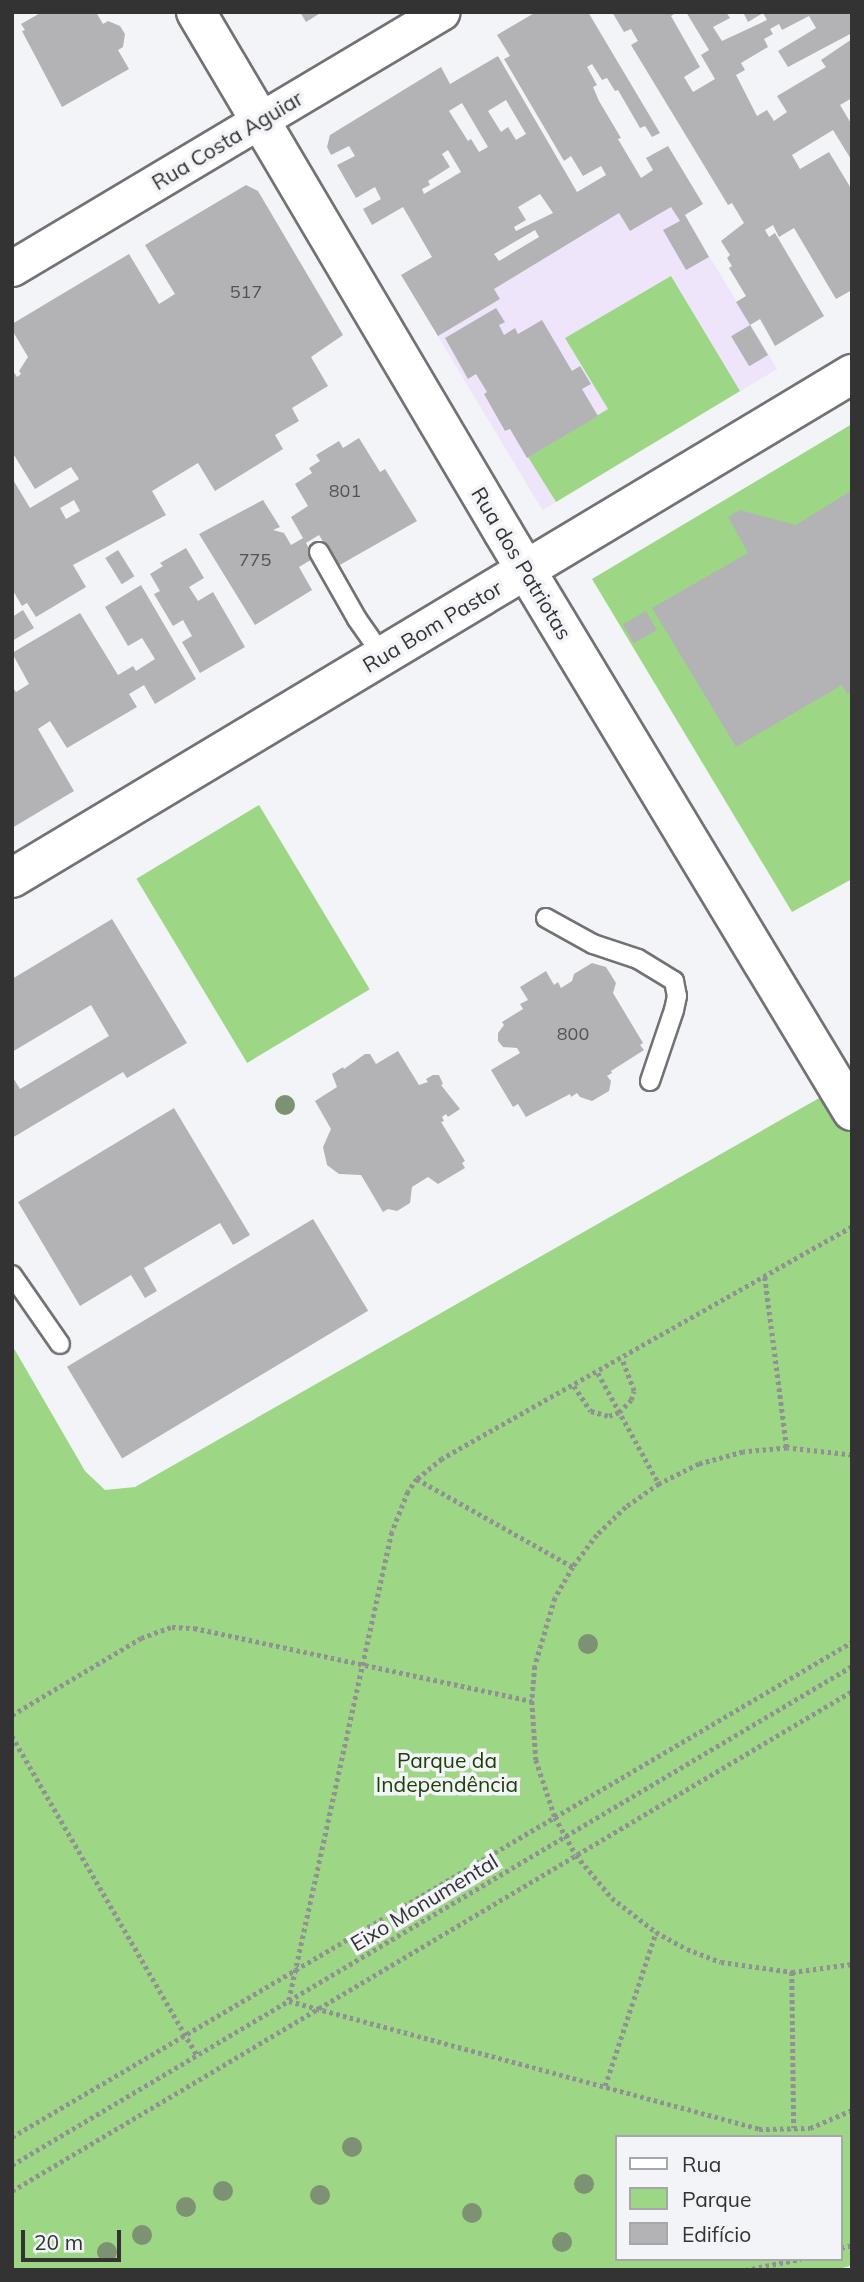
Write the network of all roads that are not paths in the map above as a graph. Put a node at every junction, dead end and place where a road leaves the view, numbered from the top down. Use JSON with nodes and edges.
{"nodes":[{"id":1,"x":196,"y":12,"type":"edge"},
{"id":2,"x":441,"y":12,"type":"edge"},
{"id":3,"x":260,"y":120,"type":"junction"},
{"id":4,"x":12,"y":268,"type":"edge"},
{"id":5,"x":852,"y":374,"type":"edge"},
{"id":6,"x":319,"y":552,"type":"dead end"},
{"id":7,"x":527,"y":569,"type":"junction"},
{"id":8,"x":383,"y":656,"type":"junction"},
{"id":9,"x":12,"y":878,"type":"edge"},
{"id":10,"x":545,"y":919,"type":"dead end"},
{"id":11,"x":650,"y":1081,"type":"dead end"},
{"id":12,"x":852,"y":1111,"type":"edge"},
{"id":13,"x":12,"y":1275,"type":"edge"},
{"id":14,"x":60,"y":1344,"type":"dead end"}],
"edges":[{"from":1,"to":3,"type":"main road","name":"Rua dos Patriotas"},
{"from":2,"to":3,"type":"street","name":"Rua Costa Aguiar"},
{"from":3,"to":4,"type":"street","name":"Rua Costa Aguiar"},
{"from":3,"to":7,"type":"main road","name":"Rua dos Patriotas"},
{"from":5,"to":7,"type":"main road","name":"Rua Bom Pastor"},
{"from":6,"to":8,"type":"lane"},
{"from":7,"to":8,"type":"main road","name":"Rua Bom Pastor"},
{"from":7,"to":12,"type":"main road","name":"Rua dos Patriotas"},
{"from":8,"to":9,"type":"main road","name":"Rua Bom Pastor"},
{"from":10,"to":11,"type":"lane"},
{"from":13,"to":14,"type":"lane"}]}
